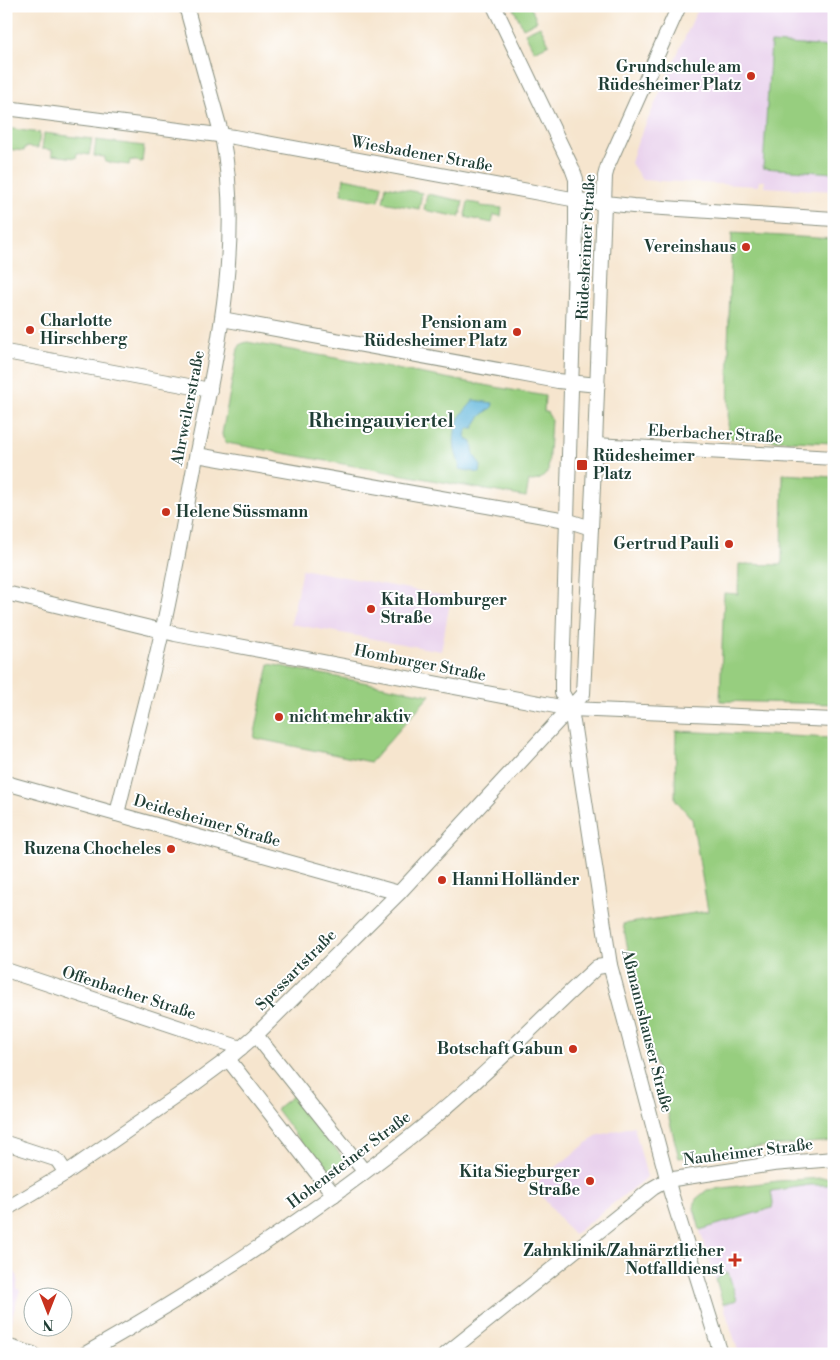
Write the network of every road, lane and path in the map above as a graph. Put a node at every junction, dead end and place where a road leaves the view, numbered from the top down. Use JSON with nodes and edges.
{"nodes":[{"id":1,"x":186,"y":6,"type":"edge"},
{"id":2,"x":494,"y":6,"type":"edge"},
{"id":3,"x":679,"y":6,"type":"edge"},
{"id":4,"x":6,"y":108,"type":"edge"},
{"id":5,"x":222,"y":136,"type":"junction"},
{"id":6,"x":577,"y":200,"type":"junction"},
{"id":7,"x":604,"y":203,"type":"junction"},
{"id":8,"x":834,"y":219,"type":"edge"},
{"id":9,"x":222,"y":319,"type":"junction"},
{"id":10,"x":6,"y":352,"type":"edge"},
{"id":11,"x":571,"y":383,"type":"junction"},
{"id":12,"x":598,"y":385,"type":"junction"},
{"id":13,"x":210,"y":390,"type":"junction"},
{"id":14,"x":595,"y":446,"type":"junction"},
{"id":15,"x":197,"y":455,"type":"junction"},
{"id":16,"x":834,"y":458,"type":"edge"},
{"id":17,"x":566,"y":520,"type":"junction"},
{"id":18,"x":591,"y":528,"type":"junction"},
{"id":19,"x":6,"y":593,"type":"edge"},
{"id":20,"x":162,"y":631,"type":"junction"},
{"id":21,"x":571,"y":709,"type":"junction"},
{"id":22,"x":834,"y":720,"type":"edge"},
{"id":23,"x":6,"y":783,"type":"edge"},
{"id":24,"x":116,"y":814,"type":"junction"},
{"id":25,"x":399,"y":893,"type":"junction"},
{"id":26,"x":610,"y":965,"type":"junction"},
{"id":27,"x":6,"y":970,"type":"edge"},
{"id":28,"x":256,"y":1035,"type":"junction"},
{"id":29,"x":241,"y":1048,"type":"junction"},
{"id":30,"x":228,"y":1059,"type":"junction"},
{"id":31,"x":6,"y":1143,"type":"edge"},
{"id":32,"x":834,"y":1159,"type":"edge"},
{"id":33,"x":364,"y":1172,"type":"junction"},
{"id":34,"x":66,"y":1173,"type":"junction"},
{"id":35,"x":667,"y":1180,"type":"junction"},
{"id":36,"x":334,"y":1195,"type":"junction"},
{"id":37,"x":6,"y":1209,"type":"edge"},
{"id":38,"x":6,"y":1346,"type":"edge"},
{"id":39,"x":33,"y":1354,"type":"edge"},
{"id":40,"x":85,"y":1354,"type":"edge"},
{"id":41,"x":446,"y":1354,"type":"edge"},
{"id":42,"x":721,"y":1354,"type":"edge"}],
"edges":[{"from":1,"to":5,"type":"street","name":"Ahrweilerstraße"},
{"from":2,"to":6,"type":"street","name":"Rüdesheimer Straße"},
{"from":3,"to":7,"type":"street","name":"Rüdesheimer Straße"},
{"from":4,"to":5,"type":"street","name":"Wiesbadener Straße"},
{"from":5,"to":6,"type":"street","name":"Wiesbadener Straße"},
{"from":5,"to":9,"type":"street","name":"Ahrweilerstraße"},
{"from":6,"to":7,"type":"street","name":"Wiesbadener Straße"},
{"from":6,"to":11,"type":"street","name":"Rüdesheimer Straße"},
{"from":7,"to":8,"type":"street","name":"Wiesbadener Straße"},
{"from":7,"to":12,"type":"street","name":"Rüdesheimer Straße"},
{"from":9,"to":11,"type":"street"},
{"from":9,"to":13,"type":"street","name":"Ahrweilerstraße"},
{"from":10,"to":13,"type":"street"},
{"from":11,"to":12,"type":"street"},
{"from":11,"to":17,"type":"street","name":"Rüdesheimer Straße"},
{"from":12,"to":14,"type":"street","name":"Rüdesheimer Straße"},
{"from":13,"to":15,"type":"street","name":"Ahrweilerstraße"},
{"from":14,"to":16,"type":"street","name":"Eberbacher Straße"},
{"from":14,"to":18,"type":"street","name":"Rüdesheimer Straße"},
{"from":15,"to":17,"type":"street"},
{"from":15,"to":20,"type":"street","name":"Ahrweilerstraße"},
{"from":17,"to":18,"type":"street"},
{"from":17,"to":21,"type":"street","name":"Rüdesheimer Straße"},
{"from":18,"to":21,"type":"street","name":"Rüdesheimer Straße"},
{"from":19,"to":20,"type":"street","name":"Homburger Straße"},
{"from":20,"to":21,"type":"street","name":"Homburger Straße"},
{"from":20,"to":24,"type":"street","name":"Ahrweilerstraße"},
{"from":21,"to":22,"type":"street","name":"Homburger Straße"},
{"from":21,"to":25,"type":"street","name":"Spessartstraße"},
{"from":21,"to":26,"type":"street","name":"Aßmannshauser Straße"},
{"from":23,"to":24,"type":"street","name":"Deidesheimer Straße"},
{"from":24,"to":25,"type":"street","name":"Deidesheimer Straße"},
{"from":25,"to":28,"type":"street","name":"Spessartstraße"},
{"from":26,"to":33,"type":"street","name":"Hohensteiner Straße"},
{"from":26,"to":35,"type":"street","name":"Aßmannshauser Straße"},
{"from":27,"to":29,"type":"street","name":"Offenbacher Straße"},
{"from":28,"to":29,"type":"street","name":"Spessartstraße"},
{"from":28,"to":33,"type":"street"},
{"from":29,"to":30,"type":"street","name":"Spessartstraße"},
{"from":30,"to":34,"type":"street","name":"Spessartstraße"},
{"from":30,"to":36,"type":"street"},
{"from":31,"to":34,"type":"street"},
{"from":32,"to":35,"type":"street","name":"Nauheimer Straße"},
{"from":33,"to":36,"type":"street","name":"Hohensteiner Straße"},
{"from":34,"to":37,"type":"street","name":"Spessartstraße"},
{"from":35,"to":41,"type":"street"},
{"from":35,"to":42,"type":"street","name":"Aßmannshauser Straße"},
{"from":36,"to":40,"type":"street","name":"Hohensteiner Straße"},
{"from":38,"to":39,"type":"street"}]}
